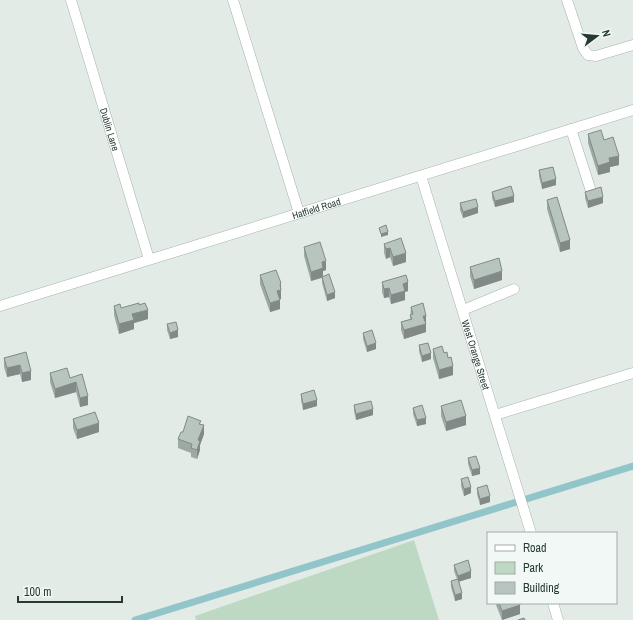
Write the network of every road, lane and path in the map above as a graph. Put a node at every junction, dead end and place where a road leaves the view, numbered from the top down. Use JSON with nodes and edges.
{"nodes":[{"id":1,"x":71,"y":0,"type":"edge"},
{"id":2,"x":233,"y":0,"type":"edge"},
{"id":3,"x":567,"y":0,"type":"edge"},
{"id":4,"x":633,"y":45,"type":"edge"},
{"id":5,"x":633,"y":110,"type":"edge"},
{"id":6,"x":571,"y":129,"type":"junction"},
{"id":7,"x":421,"y":176,"type":"junction"},
{"id":8,"x":590,"y":188,"type":"dead end"},
{"id":9,"x":299,"y":213,"type":"junction"},
{"id":10,"x":149,"y":259,"type":"junction"},
{"id":11,"x":514,"y":289,"type":"dead end"},
{"id":12,"x":0,"y":306,"type":"edge"},
{"id":13,"x":462,"y":310,"type":"junction"},
{"id":14,"x":633,"y":373,"type":"edge"},
{"id":15,"x":495,"y":415,"type":"junction"},
{"id":16,"x":531,"y":532,"type":"edge"},
{"id":17,"x":553,"y":604,"type":"edge"},
{"id":18,"x":558,"y":620,"type":"edge"}],
"edges":[{"from":1,"to":10,"type":"street","name":"Dublin Lane"},
{"from":2,"to":9,"type":"street"},
{"from":3,"to":4,"type":"street"},
{"from":5,"to":6,"type":"street","name":"Hatfield Road"},
{"from":6,"to":7,"type":"street","name":"Hatfield Road"},
{"from":6,"to":8,"type":"street"},
{"from":7,"to":9,"type":"street","name":"Hatfield Road"},
{"from":7,"to":13,"type":"street","name":"West Orange Street"},
{"from":9,"to":10,"type":"street","name":"Hatfield Road"},
{"from":10,"to":12,"type":"street","name":"Hatfield Road"},
{"from":11,"to":13,"type":"street"},
{"from":13,"to":15,"type":"street","name":"West Orange Street"},
{"from":14,"to":15,"type":"street"},
{"from":15,"to":16,"type":"street","name":"West Orange Street"},
{"from":17,"to":18,"type":"street"}]}
